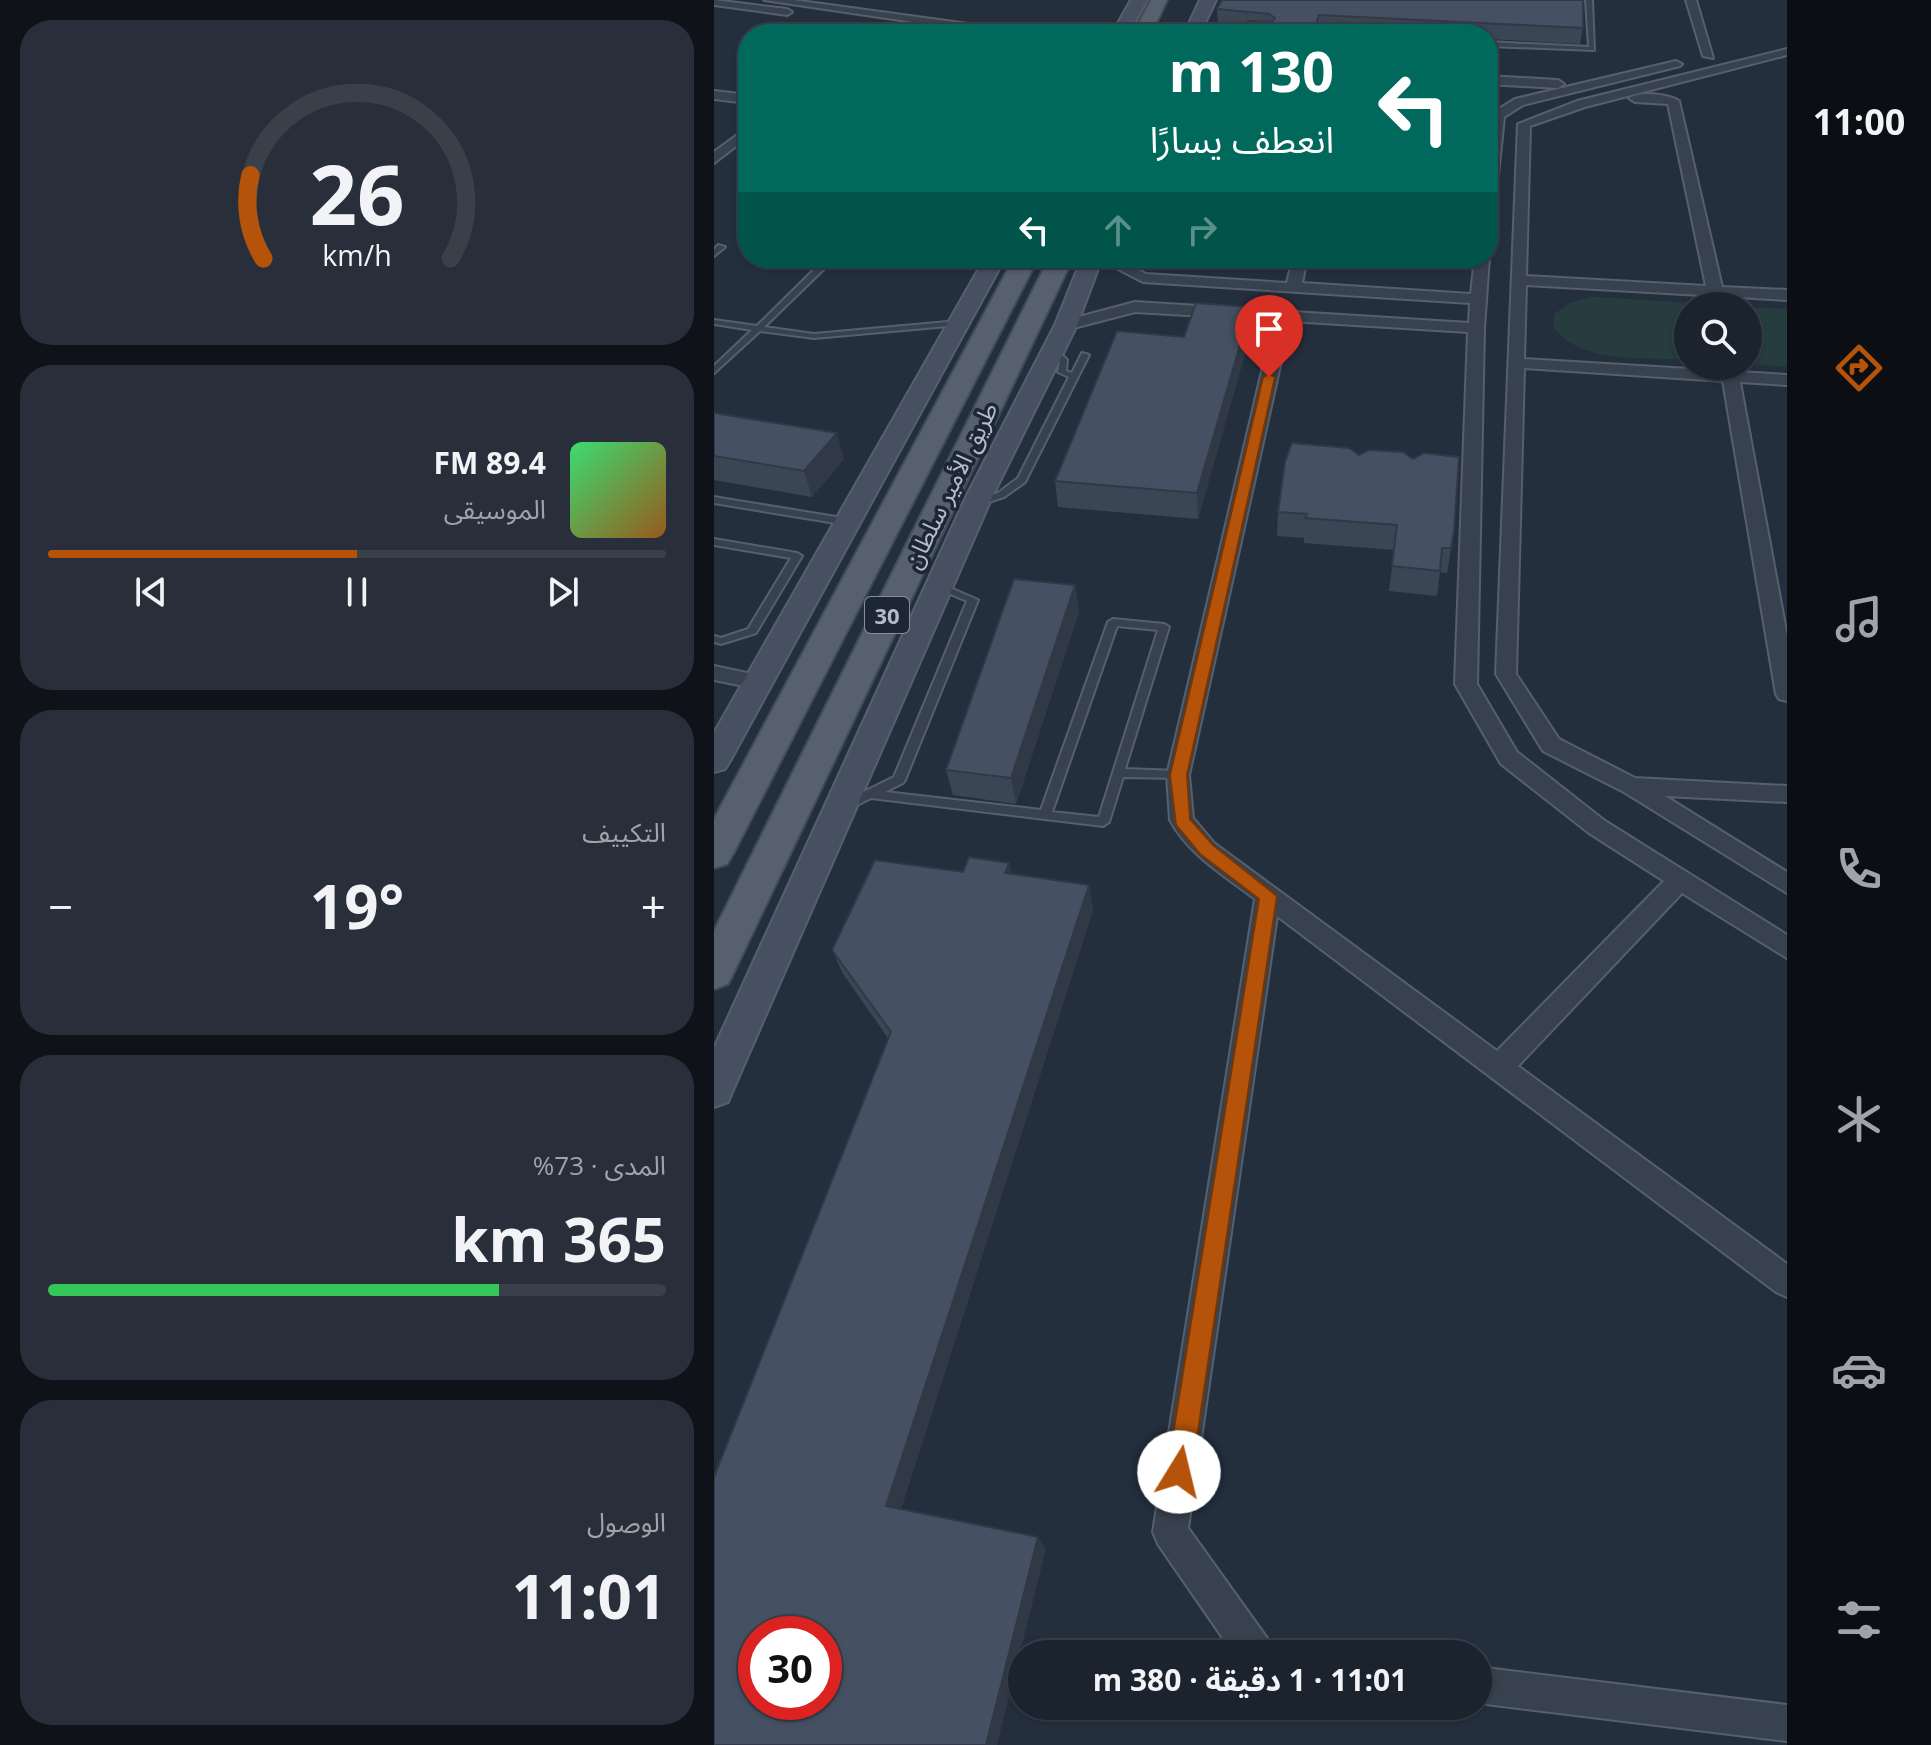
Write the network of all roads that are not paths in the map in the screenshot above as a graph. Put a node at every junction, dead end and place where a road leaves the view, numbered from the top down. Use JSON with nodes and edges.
{"nodes":[{"id":1,"x":769,"y":0,"type":"edge"},
{"id":2,"x":1139,"y":0,"type":"edge"},
{"id":3,"x":1159,"y":0,"type":"edge"},
{"id":4,"x":1209,"y":0,"type":"edge"},
{"id":5,"x":1589,"y":0,"type":"edge"},
{"id":6,"x":1691,"y":0,"type":"edge"},
{"id":7,"x":714,"y":2,"type":"edge"},
{"id":8,"x":876,"y":24,"type":"edge"},
{"id":9,"x":946,"y":24,"type":"edge"},
{"id":10,"x":1126,"y":24,"type":"edge"},
{"id":11,"x":1147,"y":24,"type":"edge"},
{"id":12,"x":1197,"y":24,"type":"edge"},
{"id":13,"x":1498,"y":44,"type":"edge"},
{"id":14,"x":1787,"y":52,"type":"edge"},
{"id":15,"x":1498,"y":81,"type":"edge"},
{"id":16,"x":714,"y":82,"type":"edge"},
{"id":17,"x":738,"y":84,"type":"edge"},
{"id":18,"x":1583,"y":85,"type":"junction"},
{"id":19,"x":1569,"y":89,"type":"junction"},
{"id":20,"x":714,"y":95,"type":"edge"},
{"id":21,"x":1611,"y":97,"type":"junction"},
{"id":22,"x":738,"y":98,"type":"edge"},
{"id":23,"x":1524,"y":101,"type":"junction"},
{"id":24,"x":1595,"y":101,"type":"junction"},
{"id":25,"x":1498,"y":109,"type":"edge"},
{"id":26,"x":1557,"y":112,"type":"junction"},
{"id":27,"x":738,"y":139,"type":"edge"},
{"id":28,"x":715,"y":157,"type":"edge"},
{"id":29,"x":821,"y":268,"type":"edge"},
{"id":30,"x":1004,"y":268,"type":"edge"},
{"id":31,"x":1006,"y":268,"type":"edge"},
{"id":32,"x":1056,"y":268,"type":"edge"},
{"id":33,"x":1088,"y":268,"type":"edge"},
{"id":34,"x":1124,"y":268,"type":"edge"},
{"id":35,"x":1298,"y":268,"type":"edge"},
{"id":36,"x":1481,"y":268,"type":"edge"},
{"id":37,"x":1518,"y":280,"type":"junction"},
{"id":38,"x":1293,"y":288,"type":"junction"},
{"id":39,"x":1715,"y":291,"type":"junction"},
{"id":40,"x":1787,"y":295,"type":"edge"},
{"id":41,"x":1477,"y":299,"type":"junction"},
{"id":42,"x":1283,"y":316,"type":"junction"},
{"id":43,"x":714,"y":322,"type":"edge"},
{"id":44,"x":959,"y":323,"type":"junction"},
{"id":45,"x":758,"y":328,"type":"junction"},
{"id":46,"x":1476,"y":328,"type":"junction"},
{"id":47,"x":1060,"y":349,"type":"junction"},
{"id":48,"x":1085,"y":355,"type":"dead end"},
{"id":49,"x":1515,"y":363,"type":"junction"},
{"id":50,"x":714,"y":371,"type":"edge"},
{"id":51,"x":1674,"y":373,"type":"edge"},
{"id":52,"x":1074,"y":376,"type":"junction"},
{"id":53,"x":1762,"y":379,"type":"edge"},
{"id":54,"x":1732,"y":380,"type":"edge"},
{"id":55,"x":1787,"y":380,"type":"edge"},
{"id":56,"x":946,"y":494,"type":"junction"},
{"id":57,"x":714,"y":500,"type":"edge"},
{"id":58,"x":978,"y":500,"type":"junction"},
{"id":59,"x":848,"y":522,"type":"junction"},
{"id":60,"x":714,"y":542,"type":"edge"},
{"id":61,"x":939,"y":586,"type":"junction"},
{"id":62,"x":714,"y":639,"type":"edge"},
{"id":63,"x":714,"y":673,"type":"edge"},
{"id":64,"x":759,"y":682,"type":"junction"},
{"id":65,"x":1787,"y":694,"type":"edge"},
{"id":66,"x":723,"y":728,"type":"edge"},
{"id":67,"x":714,"y":761,"type":"edge"},
{"id":68,"x":1118,"y":773,"type":"junction"},
{"id":69,"x":1178,"y":775,"type":"junction"},
{"id":70,"x":1632,"y":786,"type":"junction"},
{"id":71,"x":870,"y":794,"type":"junction"},
{"id":72,"x":1787,"y":794,"type":"edge"},
{"id":73,"x":840,"y":808,"type":"junction"},
{"id":74,"x":1045,"y":815,"type":"junction"},
{"id":75,"x":714,"y":854,"type":"edge"},
{"id":76,"x":1679,"y":881,"type":"junction"},
{"id":77,"x":1787,"y":884,"type":"edge"},
{"id":78,"x":1268,"y":896,"type":"junction"},
{"id":79,"x":1787,"y":948,"type":"edge"},
{"id":80,"x":714,"y":972,"type":"edge"},
{"id":81,"x":1498,"y":1068,"type":"junction"},
{"id":82,"x":714,"y":1090,"type":"edge"},
{"id":83,"x":1787,"y":1282,"type":"edge"},
{"id":84,"x":1246,"y":1640,"type":"edge"},
{"id":85,"x":1492,"y":1687,"type":"edge"},
{"id":86,"x":1787,"y":1723,"type":"edge"}],
"edges":[{"from":1,"to":9,"type":"street"},
{"from":2,"to":10,"type":"main road"},
{"from":3,"to":11,"type":"main road"},
{"from":4,"to":12,"type":"main road"},
{"from":5,"to":13,"type":"lane"},
{"from":6,"to":18,"type":"street"},
{"from":7,"to":8,"type":"street"},
{"from":14,"to":21,"type":"street"},
{"from":15,"to":18,"type":"street"},
{"from":16,"to":17,"type":"street"},
{"from":18,"to":19,"type":"street"},
{"from":19,"to":23,"type":"street"},
{"from":19,"to":24,"type":"street"},
{"from":20,"to":22,"type":"street"},
{"from":21,"to":24,"type":"street"},
{"from":21,"to":39,"type":"street"},
{"from":23,"to":25,"type":"street"},
{"from":23,"to":26,"type":"street"},
{"from":24,"to":26,"type":"street"},
{"from":26,"to":37,"type":"street"},
{"from":27,"to":28,"type":"street"},
{"from":29,"to":45,"type":"lane"},
{"from":30,"to":44,"type":"main road"},
{"from":31,"to":75,"type":"main road","name":"طريق الأمير سلطان","number":"30"},
{"from":32,"to":56,"type":"main road","name":"طريق الأمير سلطان","number":"30"},
{"from":33,"to":47,"type":"main road"},
{"from":34,"to":38,"type":"street"},
{"from":35,"to":38,"type":"street"},
{"from":36,"to":41,"type":"street"},
{"from":37,"to":39,"type":"street"},
{"from":37,"to":49,"type":"street"},
{"from":38,"to":41,"type":"street"},
{"from":39,"to":40,"type":"street"},
{"from":41,"to":46,"type":"street"},
{"from":42,"to":46,"type":"street"},
{"from":42,"to":47,"type":"street"},
{"from":42,"to":69,"type":"street"},
{"from":43,"to":45,"type":"lane"},
{"from":44,"to":45,"type":"lane"},
{"from":44,"to":59,"type":"main road"},
{"from":45,"to":50,"type":"lane"},
{"from":46,"to":76,"type":"street"},
{"from":47,"to":52,"type":"lane"},
{"from":47,"to":58,"type":"main road"},
{"from":48,"to":52,"type":"lane"},
{"from":49,"to":51,"type":"street"},
{"from":49,"to":70,"type":"street"},
{"from":52,"to":58,"type":"lane"},
{"from":53,"to":55,"type":"street"},
{"from":54,"to":65,"type":"street"},
{"from":56,"to":58,"type":"main road"},
{"from":56,"to":80,"type":"main road","name":"طريق الأمير سلطان","number":"30"},
{"from":57,"to":59,"type":"lane"},
{"from":58,"to":61,"type":"main road"},
{"from":59,"to":64,"type":"main road"},
{"from":60,"to":62,"type":"lane"},
{"from":61,"to":71,"type":"lane"},
{"from":61,"to":73,"type":"main road"},
{"from":63,"to":64,"type":"street"},
{"from":64,"to":66,"type":"main road"},
{"from":66,"to":67,"type":"main road"},
{"from":68,"to":69,"type":"lane"},
{"from":68,"to":74,"type":"lane"},
{"from":68,"to":74,"type":"lane"},
{"from":69,"to":78,"type":"street"},
{"from":70,"to":72,"type":"street"},
{"from":70,"to":77,"type":"street"},
{"from":71,"to":73,"type":"lane"},
{"from":71,"to":74,"type":"lane"},
{"from":73,"to":82,"type":"main road"},
{"from":76,"to":79,"type":"street"},
{"from":76,"to":81,"type":"street"},
{"from":78,"to":81,"type":"street"},
{"from":78,"to":84,"type":"street"},
{"from":81,"to":83,"type":"street"},
{"from":85,"to":86,"type":"street"}]}
